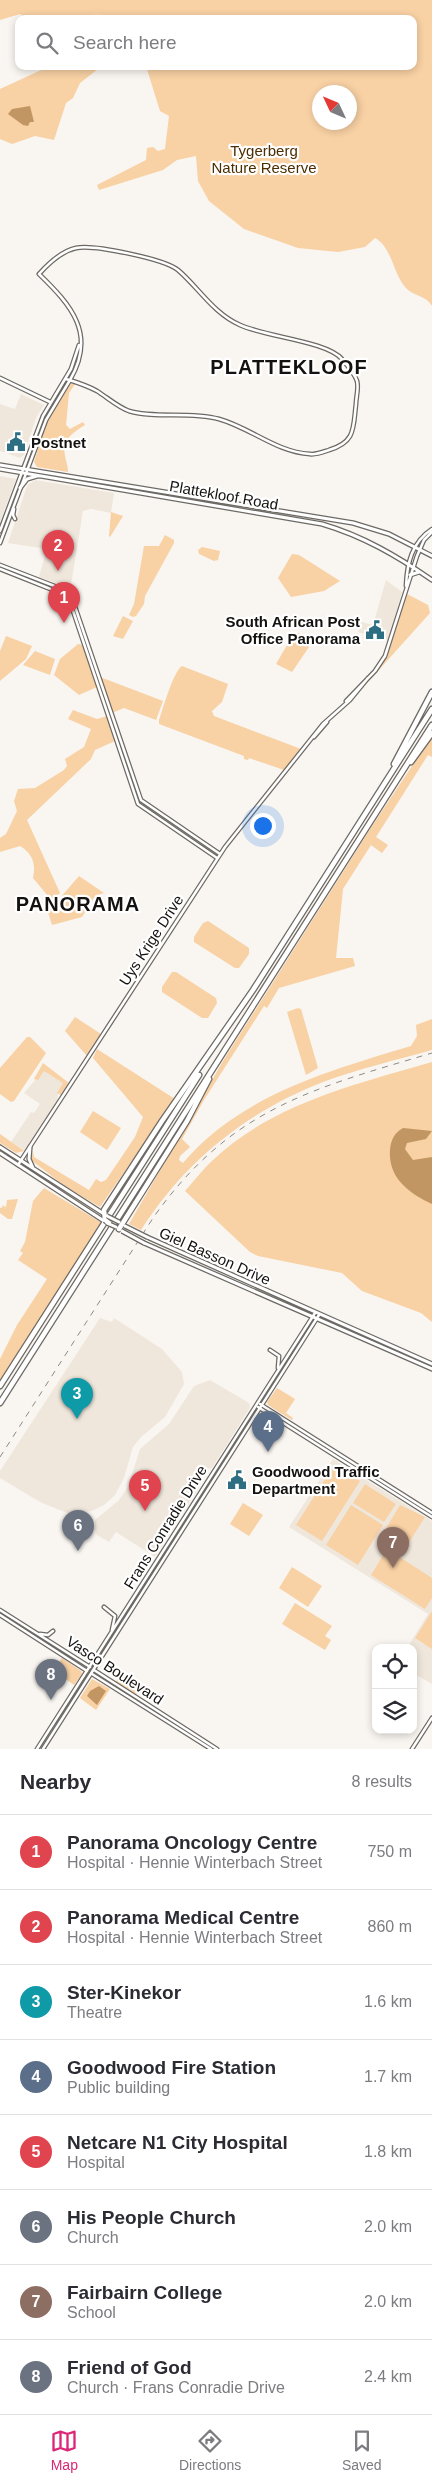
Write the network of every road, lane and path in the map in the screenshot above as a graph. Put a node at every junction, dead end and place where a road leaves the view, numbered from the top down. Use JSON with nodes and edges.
{"nodes":[{"id":1,"x":80,"y":338,"type":"junction"},
{"id":2,"x":0,"y":378,"type":"edge"},
{"id":3,"x":66,"y":379,"type":"junction"},
{"id":4,"x":70,"y":380,"type":"junction"},
{"id":5,"x":57,"y":391,"type":"junction"},
{"id":6,"x":63,"y":391,"type":"junction"},
{"id":7,"x":40,"y":397,"type":"junction"},
{"id":8,"x":50,"y":402,"type":"junction"},
{"id":9,"x":46,"y":408,"type":"junction"},
{"id":10,"x":50,"y":411,"type":"junction"},
{"id":11,"x":0,"y":465,"type":"edge"},
{"id":12,"x":0,"y":469,"type":"edge"},
{"id":13,"x":24,"y":470,"type":"junction"},
{"id":14,"x":40,"y":475,"type":"junction"},
{"id":15,"x":20,"y":488,"type":"junction"},
{"id":16,"x":17,"y":497,"type":"junction"},
{"id":17,"x":15,"y":519,"type":"dead end"},
{"id":18,"x":432,"y":530,"type":"edge"},
{"id":19,"x":0,"y":531,"type":"edge"},
{"id":20,"x":0,"y":543,"type":"edge"},
{"id":21,"x":415,"y":546,"type":"junction"},
{"id":22,"x":420,"y":548,"type":"junction"},
{"id":23,"x":432,"y":556,"type":"edge"},
{"id":24,"x":408,"y":564,"type":"junction"},
{"id":25,"x":0,"y":565,"type":"edge"},
{"id":26,"x":413,"y":567,"type":"junction"},
{"id":27,"x":0,"y":569,"type":"edge"},
{"id":28,"x":422,"y":573,"type":"junction"},
{"id":29,"x":410,"y":575,"type":"junction"},
{"id":30,"x":432,"y":580,"type":"edge"},
{"id":31,"x":406,"y":590,"type":"junction"},
{"id":32,"x":432,"y":692,"type":"edge"},
{"id":33,"x":432,"y":709,"type":"edge"},
{"id":34,"x":432,"y":725,"type":"edge"},
{"id":35,"x":432,"y":733,"type":"edge"},
{"id":36,"x":376,"y":796,"type":"junction"},
{"id":37,"x":382,"y":804,"type":"junction"},
{"id":38,"x":220,"y":854,"type":"junction"},
{"id":39,"x":217,"y":858,"type":"junction"},
{"id":40,"x":245,"y":1002,"type":"junction"},
{"id":41,"x":220,"y":1058,"type":"junction"},
{"id":42,"x":0,"y":1147,"type":"edge"},
{"id":43,"x":30,"y":1147,"type":"junction"},
{"id":44,"x":0,"y":1153,"type":"edge"},
{"id":45,"x":21,"y":1161,"type":"junction"},
{"id":46,"x":18,"y":1165,"type":"junction"},
{"id":47,"x":34,"y":1170,"type":"junction"},
{"id":48,"x":106,"y":1219,"type":"junction"},
{"id":49,"x":120,"y":1226,"type":"junction"},
{"id":50,"x":314,"y":1313,"type":"junction"},
{"id":51,"x":319,"y":1315,"type":"junction"},
{"id":52,"x":311,"y":1317,"type":"junction"},
{"id":53,"x":317,"y":1319,"type":"junction"},
{"id":54,"x":270,"y":1350,"type":"dead end"},
{"id":55,"x":432,"y":1364,"type":"edge"},
{"id":56,"x":432,"y":1369,"type":"edge"},
{"id":57,"x":276,"y":1374,"type":"junction"},
{"id":58,"x":0,"y":1386,"type":"edge"},
{"id":59,"x":0,"y":1403,"type":"edge"},
{"id":60,"x":256,"y":1404,"type":"junction"},
{"id":61,"x":262,"y":1405,"type":"junction"},
{"id":62,"x":260,"y":1408,"type":"junction"},
{"id":63,"x":296,"y":1426,"type":"junction"},
{"id":64,"x":294,"y":1430,"type":"junction"},
{"id":65,"x":432,"y":1512,"type":"edge"},
{"id":66,"x":432,"y":1517,"type":"edge"},
{"id":67,"x":104,"y":1607,"type":"dead end"},
{"id":68,"x":0,"y":1610,"type":"edge"},
{"id":69,"x":112,"y":1612,"type":"junction"},
{"id":70,"x":0,"y":1615,"type":"edge"},
{"id":71,"x":106,"y":1615,"type":"dead end"},
{"id":72,"x":53,"y":1631,"type":"dead end"},
{"id":73,"x":36,"y":1633,"type":"junction"},
{"id":74,"x":109,"y":1636,"type":"junction"},
{"id":75,"x":90,"y":1667,"type":"junction"},
{"id":76,"x":94,"y":1670,"type":"junction"},
{"id":77,"x":87,"y":1671,"type":"junction"},
{"id":78,"x":91,"y":1673,"type":"junction"},
{"id":79,"x":432,"y":1718,"type":"edge"},
{"id":80,"x":38,"y":1749,"type":"edge"},
{"id":81,"x":43,"y":1749,"type":"edge"},
{"id":82,"x":211,"y":1749,"type":"edge"},
{"id":83,"x":217,"y":1749,"type":"edge"},
{"id":84,"x":412,"y":1749,"type":"edge"}],
"edges":[{"from":1,"to":3,"type":"street"},
{"from":1,"to":4,"type":"street"},
{"from":1,"to":4,"type":"street"},
{"from":2,"to":7,"type":"street"},
{"from":3,"to":4,"type":"street"},
{"from":3,"to":5,"type":"street"},
{"from":4,"to":6,"type":"street"},
{"from":5,"to":7,"type":"street"},
{"from":5,"to":8,"type":"street"},
{"from":6,"to":8,"type":"street"},
{"from":6,"to":10,"type":"street"},
{"from":7,"to":8,"type":"street"},
{"from":7,"to":9,"type":"street"},
{"from":8,"to":9,"type":"street"},
{"from":8,"to":10,"type":"street"},
{"from":9,"to":13,"type":"street"},
{"from":10,"to":13,"type":"street"},
{"from":11,"to":13,"type":"main road","name":"Plattekloof Road"},
{"from":12,"to":13,"type":"main road","name":"Plattekloof Road"},
{"from":13,"to":14,"type":"main road","name":"Plattekloof Road"},
{"from":13,"to":15,"type":"street"},
{"from":13,"to":19,"type":"street"},
{"from":13,"to":21,"type":"main road","name":"Plattekloof Road"},
{"from":14,"to":15,"type":"main road"},
{"from":14,"to":24,"type":"main road","name":"Plattekloof Road"},
{"from":15,"to":16,"type":"street"},
{"from":16,"to":17,"type":"street"},
{"from":16,"to":20,"type":"street"},
{"from":18,"to":21,"type":"street","name":"Uys Krige Drive"},
{"from":18,"to":22,"type":"street","name":"Uys Krige Drive"},
{"from":21,"to":22,"type":"main road","name":"Plattekloof Road"},
{"from":21,"to":24,"type":"street","name":"Uys Krige Drive"},
{"from":22,"to":23,"type":"main road","name":"Plattekloof Road"},
{"from":22,"to":26,"type":"street","name":"Uys Krige Drive"},
{"from":24,"to":26,"type":"main road","name":"Plattekloof Road"},
{"from":24,"to":31,"type":"street","name":"Uys Krige Drive"},
{"from":25,"to":38,"type":"street"},
{"from":26,"to":28,"type":"main road","name":"Plattekloof Road"},
{"from":26,"to":29,"type":"street","name":"Uys Krige Drive"},
{"from":27,"to":39,"type":"street"},
{"from":28,"to":29,"type":"main road"},
{"from":28,"to":30,"type":"main road","name":"Plattekloof Road"},
{"from":29,"to":31,"type":"street","name":"Uys Krige Drive"},
{"from":31,"to":38,"type":"street","name":"Uys Krige Drive"},
{"from":32,"to":36,"type":"highway"},
{"from":33,"to":36,"type":"highway"},
{"from":34,"to":37,"type":"highway"},
{"from":35,"to":37,"type":"highway"},
{"from":36,"to":40,"type":"highway"},
{"from":37,"to":41,"type":"highway"},
{"from":38,"to":39,"type":"street","name":"Uys Krige Drive"},
{"from":39,"to":43,"type":"street","name":"Uys Krige Drive"},
{"from":40,"to":48,"type":"highway"},
{"from":40,"to":58,"type":"highway"},
{"from":41,"to":49,"type":"highway"},
{"from":41,"to":59,"type":"highway"},
{"from":42,"to":45,"type":"main road","name":"Giel Basson Drive"},
{"from":43,"to":45,"type":"street","name":"Uys Krige Drive"},
{"from":43,"to":47,"type":"main road"},
{"from":44,"to":46,"type":"main road","name":"Giel Basson Drive"},
{"from":45,"to":46,"type":"street","name":"Uys Krige Drive"},
{"from":45,"to":47,"type":"main road","name":"Giel Basson Drive"},
{"from":46,"to":48,"type":"main road","name":"Giel Basson Drive"},
{"from":47,"to":48,"type":"main road","name":"Giel Basson Drive"},
{"from":48,"to":49,"type":"main road","name":"Giel Basson Drive","bridge":true},
{"from":48,"to":49,"type":"main road","name":"Giel Basson Drive","bridge":true},
{"from":49,"to":50,"type":"main road","name":"Giel Basson Drive","bridge":true},
{"from":49,"to":52,"type":"main road","name":"Giel Basson Drive","bridge":true},
{"from":50,"to":51,"type":"main road","name":"Giel Basson Drive"},
{"from":50,"to":52,"type":"street","name":"Frans Conradie Drive"},
{"from":51,"to":53,"type":"street","name":"Frans Conradie Drive"},
{"from":51,"to":55,"type":"main road","name":"Giel Basson Drive"},
{"from":52,"to":53,"type":"main road","name":"Giel Basson Drive"},
{"from":52,"to":57,"type":"street","name":"Frans Conradie Drive"},
{"from":53,"to":56,"type":"main road","name":"Giel Basson Drive"},
{"from":53,"to":61,"type":"street","name":"Frans Conradie Drive"},
{"from":54,"to":57,"type":"street"},
{"from":57,"to":60,"type":"street","name":"Frans Conradie Drive"},
{"from":60,"to":61,"type":"street"},
{"from":60,"to":62,"type":"street"},
{"from":60,"to":74,"type":"street","name":"Frans Conradie Drive"},
{"from":61,"to":62,"type":"street","name":"Frans Conradie Drive"},
{"from":61,"to":63,"type":"street"},
{"from":62,"to":64,"type":"street"},
{"from":62,"to":76,"type":"street","name":"Frans Conradie Drive"},
{"from":63,"to":64,"type":"street"},
{"from":63,"to":65,"type":"street"},
{"from":64,"to":66,"type":"street"},
{"from":67,"to":69,"type":"street"},
{"from":68,"to":73,"type":"street","name":"Vasco Boulevard"},
{"from":69,"to":71,"type":"street"},
{"from":69,"to":74,"type":"street"},
{"from":70,"to":77,"type":"street","name":"Vasco Boulevard"},
{"from":72,"to":73,"type":"street"},
{"from":73,"to":75,"type":"street","name":"Vasco Boulevard"},
{"from":74,"to":75,"type":"street","name":"Frans Conradie Drive"},
{"from":75,"to":76,"type":"street","name":"Vasco Boulevard"},
{"from":75,"to":77,"type":"street","name":"Frans Conradie Drive"},
{"from":76,"to":78,"type":"street","name":"Frans Conradie Drive"},
{"from":76,"to":83,"type":"street","name":"Vasco Boulevard"},
{"from":77,"to":78,"type":"street","name":"Vasco Boulevard"},
{"from":77,"to":80,"type":"street","name":"Frans Conradie Drive"},
{"from":78,"to":81,"type":"street","name":"Frans Conradie Drive"},
{"from":78,"to":82,"type":"street","name":"Vasco Boulevard"},
{"from":79,"to":84,"type":"street"}]}
